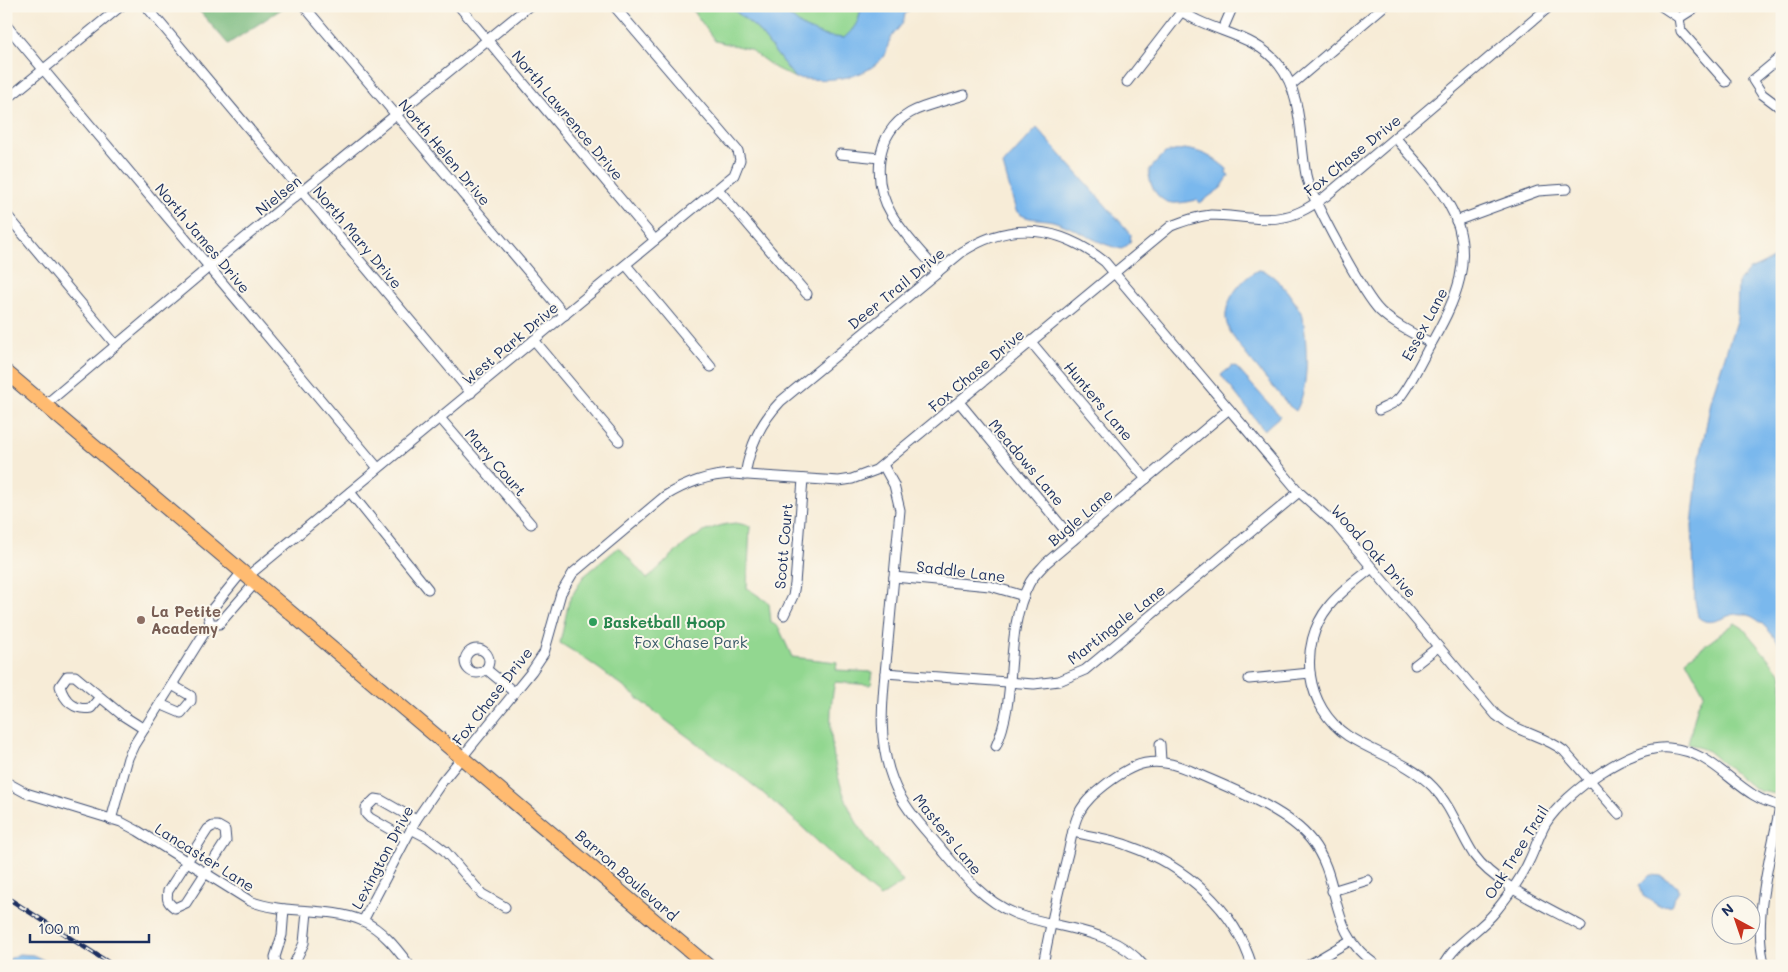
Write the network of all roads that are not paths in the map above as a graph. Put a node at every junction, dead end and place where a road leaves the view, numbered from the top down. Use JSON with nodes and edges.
{"nodes":[{"id":1,"x":121,"y":6,"type":"edge"},
{"id":2,"x":146,"y":6,"type":"edge"},
{"id":3,"x":304,"y":6,"type":"edge"},
{"id":4,"x":459,"y":6,"type":"edge"},
{"id":5,"x":529,"y":6,"type":"edge"},
{"id":6,"x":614,"y":6,"type":"edge"},
{"id":7,"x":1233,"y":6,"type":"edge"},
{"id":8,"x":1384,"y":6,"type":"edge"},
{"id":9,"x":1550,"y":6,"type":"edge"},
{"id":10,"x":1661,"y":6,"type":"edge"},
{"id":11,"x":1698,"y":6,"type":"edge"},
{"id":12,"x":1178,"y":9,"type":"edge"},
{"id":13,"x":1679,"y":18,"type":"junction"},
{"id":14,"x":6,"y":26,"type":"edge"},
{"id":15,"x":1223,"y":29,"type":"junction"},
{"id":16,"x":488,"y":40,"type":"junction"},
{"id":17,"x":1782,"y":56,"type":"edge"},
{"id":18,"x":43,"y":69,"type":"junction"},
{"id":19,"x":1127,"y":82,"type":"dead end"},
{"id":20,"x":1726,"y":82,"type":"dead end"},
{"id":21,"x":1291,"y":85,"type":"junction"},
{"id":22,"x":964,"y":96,"type":"dead end"},
{"id":23,"x":6,"y":100,"type":"edge"},
{"id":24,"x":1782,"y":109,"type":"edge"},
{"id":25,"x":396,"y":116,"type":"junction"},
{"id":26,"x":1395,"y":137,"type":"junction"},
{"id":27,"x":840,"y":154,"type":"dead end"},
{"id":28,"x":880,"y":158,"type":"junction"},
{"id":29,"x":718,"y":189,"type":"junction"},
{"id":30,"x":1567,"y":189,"type":"dead end"},
{"id":31,"x":303,"y":193,"type":"junction"},
{"id":32,"x":1317,"y":202,"type":"junction"},
{"id":33,"x":6,"y":214,"type":"edge"},
{"id":34,"x":1456,"y":221,"type":"junction"},
{"id":35,"x":655,"y":240,"type":"junction"},
{"id":36,"x":626,"y":265,"type":"junction"},
{"id":37,"x":210,"y":267,"type":"junction"},
{"id":38,"x":938,"y":272,"type":"junction"},
{"id":39,"x":1114,"y":272,"type":"junction"},
{"id":40,"x":807,"y":294,"type":"dead end"},
{"id":41,"x":564,"y":315,"type":"junction"},
{"id":42,"x":534,"y":340,"type":"junction"},
{"id":43,"x":1031,"y":342,"type":"junction"},
{"id":44,"x":1431,"y":343,"type":"junction"},
{"id":45,"x":116,"y":345,"type":"junction"},
{"id":46,"x":711,"y":367,"type":"dead end"},
{"id":47,"x":6,"y":372,"type":"edge"},
{"id":48,"x":471,"y":393,"type":"junction"},
{"id":49,"x":959,"y":402,"type":"junction"},
{"id":50,"x":45,"y":405,"type":"junction"},
{"id":51,"x":1229,"y":409,"type":"junction"},
{"id":52,"x":1379,"y":410,"type":"dead end"},
{"id":53,"x":440,"y":418,"type":"junction"},
{"id":54,"x":619,"y":441,"type":"dead end"},
{"id":55,"x":883,"y":465,"type":"junction"},
{"id":56,"x":378,"y":468,"type":"junction"},
{"id":57,"x":746,"y":475,"type":"junction"},
{"id":58,"x":803,"y":479,"type":"junction"},
{"id":59,"x":1146,"y":479,"type":"junction"},
{"id":60,"x":350,"y":492,"type":"junction"},
{"id":61,"x":1299,"y":492,"type":"junction"},
{"id":62,"x":531,"y":524,"type":"dead end"},
{"id":63,"x":1074,"y":540,"type":"junction"},
{"id":64,"x":1372,"y":568,"type":"junction"},
{"id":65,"x":248,"y":577,"type":"junction"},
{"id":66,"x":894,"y":577,"type":"junction"},
{"id":67,"x":428,"y":589,"type":"dead end"},
{"id":68,"x":1024,"y":596,"type":"junction"},
{"id":69,"x":784,"y":615,"type":"dead end"},
{"id":70,"x":210,"y":624,"type":"junction"},
{"id":71,"x":1438,"y":646,"type":"junction"},
{"id":72,"x":1415,"y":665,"type":"dead end"},
{"id":73,"x":486,"y":669,"type":"dead end"},
{"id":74,"x":885,"y":673,"type":"junction"},
{"id":75,"x":1310,"y":673,"type":"junction"},
{"id":76,"x":1249,"y":679,"type":"dead end"},
{"id":77,"x":1011,"y":683,"type":"junction"},
{"id":78,"x":172,"y":685,"type":"junction"},
{"id":79,"x":514,"y":692,"type":"junction"},
{"id":80,"x":100,"y":697,"type":"dead end"},
{"id":81,"x":160,"y":704,"type":"junction"},
{"id":82,"x":144,"y":729,"type":"junction"},
{"id":83,"x":1160,"y":744,"type":"dead end"},
{"id":84,"x":996,"y":746,"type":"dead end"},
{"id":85,"x":461,"y":757,"type":"junction"},
{"id":86,"x":1161,"y":761,"type":"junction"},
{"id":87,"x":6,"y":782,"type":"edge"},
{"id":88,"x":1590,"y":782,"type":"junction"},
{"id":89,"x":1781,"y":806,"type":"edge"},
{"id":90,"x":1619,"y":814,"type":"dead end"},
{"id":91,"x":111,"y":820,"type":"junction"},
{"id":92,"x":416,"y":820,"type":"junction"},
{"id":93,"x":411,"y":829,"type":"junction"},
{"id":94,"x":1073,"y":832,"type":"junction"},
{"id":95,"x":405,"y":838,"type":"junction"},
{"id":96,"x":187,"y":861,"type":"junction"},
{"id":97,"x":206,"y":873,"type":"junction"},
{"id":98,"x":1368,"y":880,"type":"dead end"},
{"id":99,"x":1513,"y":887,"type":"junction"},
{"id":100,"x":1332,"y":891,"type":"junction"},
{"id":101,"x":505,"y":906,"type":"dead end"},
{"id":102,"x":284,"y":909,"type":"junction"},
{"id":103,"x":307,"y":912,"type":"junction"},
{"id":104,"x":363,"y":921,"type":"junction"},
{"id":105,"x":1050,"y":924,"type":"junction"},
{"id":106,"x":1581,"y":926,"type":"dead end"},
{"id":107,"x":1351,"y":940,"type":"junction"},
{"id":108,"x":280,"y":966,"type":"edge"},
{"id":109,"x":293,"y":966,"type":"edge"},
{"id":110,"x":410,"y":966,"type":"edge"},
{"id":111,"x":708,"y":966,"type":"edge"},
{"id":112,"x":1042,"y":966,"type":"edge"},
{"id":113,"x":1144,"y":966,"type":"edge"},
{"id":114,"x":1252,"y":966,"type":"edge"},
{"id":115,"x":1307,"y":966,"type":"edge"},
{"id":116,"x":1377,"y":966,"type":"edge"},
{"id":117,"x":1443,"y":966,"type":"edge"},
{"id":118,"x":1765,"y":966,"type":"edge"}],
"edges":[{"from":1,"to":18,"type":"street"},
{"from":2,"to":31,"type":"street","name":"North Mary Drive"},
{"from":3,"to":25,"type":"street","name":"North Helen Drive"},
{"from":4,"to":16,"type":"street","name":"North Lawrence Drive"},
{"from":5,"to":16,"type":"street","name":"Nielsen"},
{"from":6,"to":29,"type":"street","name":"West Park Drive"},
{"from":7,"to":15,"type":"street"},
{"from":8,"to":21,"type":"street"},
{"from":9,"to":26,"type":"street","name":"Fox Chase Drive"},
{"from":10,"to":13,"type":"street"},
{"from":11,"to":13,"type":"street"},
{"from":12,"to":15,"type":"street"},
{"from":12,"to":19,"type":"street"},
{"from":13,"to":20,"type":"street"},
{"from":14,"to":18,"type":"street","name":"North James Drive"},
{"from":15,"to":21,"type":"street"},
{"from":16,"to":25,"type":"street","name":"Nielsen"},
{"from":16,"to":35,"type":"street","name":"North Lawrence Drive"},
{"from":17,"to":24,"type":"street"},
{"from":18,"to":23,"type":"street"},
{"from":18,"to":37,"type":"street","name":"North James Drive"},
{"from":21,"to":32,"type":"street"},
{"from":22,"to":28,"type":"street"},
{"from":25,"to":31,"type":"street","name":"Nielsen"},
{"from":25,"to":41,"type":"street","name":"North Helen Drive"},
{"from":26,"to":32,"type":"street","name":"Fox Chase Drive"},
{"from":26,"to":34,"type":"street","name":"Essex Lane"},
{"from":27,"to":28,"type":"street"},
{"from":28,"to":38,"type":"street"},
{"from":29,"to":35,"type":"street","name":"West Park Drive"},
{"from":29,"to":40,"type":"street"},
{"from":30,"to":34,"type":"street"},
{"from":31,"to":37,"type":"street","name":"Nielsen"},
{"from":31,"to":48,"type":"street","name":"North Mary Drive"},
{"from":32,"to":39,"type":"street","name":"Fox Chase Drive"},
{"from":32,"to":44,"type":"street"},
{"from":33,"to":45,"type":"street"},
{"from":34,"to":44,"type":"street","name":"Essex Lane"},
{"from":35,"to":36,"type":"street","name":"West Park Drive"},
{"from":36,"to":41,"type":"street","name":"West Park Drive"},
{"from":36,"to":46,"type":"street"},
{"from":37,"to":45,"type":"street","name":"Nielsen"},
{"from":37,"to":56,"type":"street","name":"North James Drive"},
{"from":38,"to":39,"type":"street","name":"Deer Trail Drive"},
{"from":38,"to":57,"type":"street","name":"Deer Trail Drive"},
{"from":39,"to":43,"type":"street","name":"Fox Chase Drive"},
{"from":39,"to":51,"type":"street","name":"Wood Oak Drive"},
{"from":41,"to":42,"type":"street","name":"West Park Drive"},
{"from":42,"to":48,"type":"street","name":"West Park Drive"},
{"from":42,"to":54,"type":"street"},
{"from":43,"to":49,"type":"street","name":"Fox Chase Drive"},
{"from":43,"to":59,"type":"street","name":"Hunters Lane"},
{"from":44,"to":52,"type":"street","name":"Essex Lane"},
{"from":45,"to":50,"type":"street","name":"Nielsen"},
{"from":47,"to":50,"type":"main road","name":"Barron Boulevard"},
{"from":48,"to":53,"type":"street","name":"West Park Drive"},
{"from":49,"to":55,"type":"street","name":"Fox Chase Drive"},
{"from":49,"to":63,"type":"street","name":"Meadows Lane"},
{"from":50,"to":65,"type":"main road","name":"Barron Boulevard"},
{"from":51,"to":59,"type":"street","name":"Bugle Lane"},
{"from":51,"to":61,"type":"street","name":"Wood Oak Drive"},
{"from":53,"to":56,"type":"street","name":"West Park Drive"},
{"from":53,"to":62,"type":"street","name":"Mary Court"},
{"from":55,"to":58,"type":"street","name":"Fox Chase Drive"},
{"from":55,"to":66,"type":"street","name":"Masters Lane"},
{"from":56,"to":60,"type":"street","name":"West Park Drive"},
{"from":57,"to":58,"type":"street","name":"Fox Chase Drive"},
{"from":57,"to":79,"type":"street","name":"Fox Chase Drive"},
{"from":58,"to":69,"type":"street","name":"Scott Court"},
{"from":59,"to":63,"type":"street","name":"Bugle Lane"},
{"from":60,"to":65,"type":"street","name":"West Park Drive"},
{"from":60,"to":67,"type":"street"},
{"from":61,"to":64,"type":"street","name":"Wood Oak Drive"},
{"from":61,"to":77,"type":"street","name":"Martingale Lane"},
{"from":63,"to":68,"type":"street","name":"Bugle Lane"},
{"from":64,"to":71,"type":"street","name":"Wood Oak Drive"},
{"from":64,"to":75,"type":"street"},
{"from":65,"to":70,"type":"street"},
{"from":65,"to":70,"type":"street"},
{"from":65,"to":85,"type":"main road","name":"Barron Boulevard"},
{"from":66,"to":68,"type":"street","name":"Saddle Lane"},
{"from":66,"to":74,"type":"street","name":"Masters Lane"},
{"from":68,"to":77,"type":"street","name":"Bugle Lane"},
{"from":70,"to":78,"type":"street"},
{"from":71,"to":72,"type":"street"},
{"from":71,"to":88,"type":"street","name":"Wood Oak Drive"},
{"from":73,"to":79,"type":"street"},
{"from":74,"to":77,"type":"street","name":"Martingale Lane"},
{"from":74,"to":105,"type":"street","name":"Masters Lane"},
{"from":75,"to":76,"type":"street"},
{"from":75,"to":99,"type":"street"},
{"from":77,"to":84,"type":"street","name":"Bugle Lane"},
{"from":78,"to":81,"type":"street"},
{"from":78,"to":81,"type":"street"},
{"from":79,"to":85,"type":"street","name":"Fox Chase Drive"},
{"from":80,"to":82,"type":"street"},
{"from":81,"to":82,"type":"street"},
{"from":82,"to":91,"type":"street"},
{"from":83,"to":86,"type":"street"},
{"from":85,"to":92,"type":"street","name":"Lexington Drive"},
{"from":85,"to":111,"type":"main road","name":"Barron Boulevard"},
{"from":86,"to":94,"type":"street"},
{"from":86,"to":100,"type":"street"},
{"from":87,"to":91,"type":"street","name":"Lancaster Lane"},
{"from":88,"to":89,"type":"street","name":"Oak Tree Trail"},
{"from":88,"to":90,"type":"street","name":"Wood Oak Drive"},
{"from":88,"to":99,"type":"street","name":"Oak Tree Trail"},
{"from":89,"to":118,"type":"street"},
{"from":91,"to":96,"type":"street","name":"Lancaster Lane"},
{"from":92,"to":93,"type":"street","name":"Lexington Drive"},
{"from":92,"to":95,"type":"street"},
{"from":93,"to":95,"type":"street","name":"Lexington Drive"},
{"from":93,"to":101,"type":"street"},
{"from":94,"to":105,"type":"street"},
{"from":94,"to":114,"type":"street"},
{"from":95,"to":104,"type":"street","name":"Lexington Drive"},
{"from":96,"to":97,"type":"street","name":"Lancaster Lane"},
{"from":96,"to":97,"type":"street"},
{"from":96,"to":97,"type":"street"},
{"from":97,"to":102,"type":"street","name":"Lancaster Lane"},
{"from":98,"to":100,"type":"street"},
{"from":99,"to":106,"type":"street"},
{"from":99,"to":117,"type":"street","name":"Oak Tree Trail"},
{"from":100,"to":107,"type":"street"},
{"from":102,"to":103,"type":"street","name":"Lancaster Lane"},
{"from":102,"to":108,"type":"street"},
{"from":103,"to":104,"type":"street","name":"Lancaster Lane"},
{"from":103,"to":109,"type":"street"},
{"from":104,"to":110,"type":"street","name":"Lancaster Lane"},
{"from":105,"to":112,"type":"street"},
{"from":105,"to":113,"type":"street","name":"Masters Lane"},
{"from":107,"to":115,"type":"street"},
{"from":107,"to":116,"type":"street"}]}
